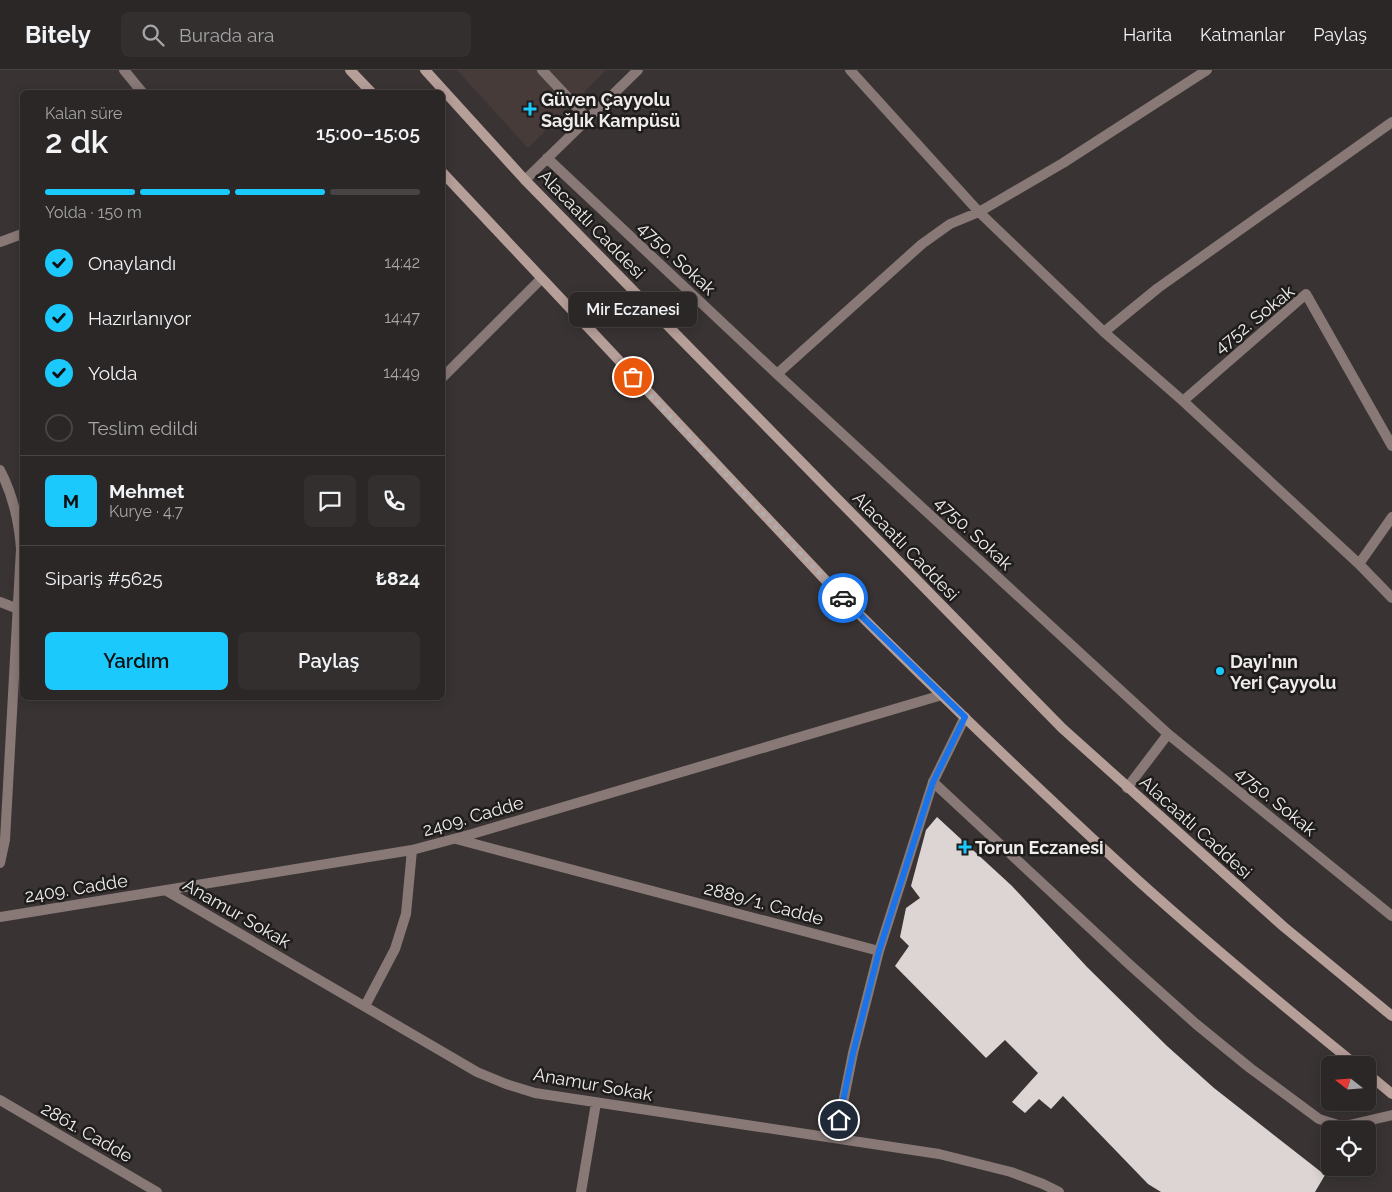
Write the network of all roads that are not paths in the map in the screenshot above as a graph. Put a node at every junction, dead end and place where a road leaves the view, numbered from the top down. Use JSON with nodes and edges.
{"nodes":[{"id":1,"x":124,"y":70,"type":"edge"},
{"id":2,"x":350,"y":70,"type":"edge"},
{"id":3,"x":425,"y":70,"type":"edge"},
{"id":4,"x":542,"y":70,"type":"edge"},
{"id":5,"x":638,"y":70,"type":"edge"},
{"id":6,"x":850,"y":70,"type":"edge"},
{"id":7,"x":1207,"y":70,"type":"edge"},
{"id":8,"x":140,"y":90,"type":"edge"},
{"id":9,"x":368,"y":90,"type":"edge"},
{"id":10,"x":443,"y":90,"type":"edge"},
{"id":11,"x":445,"y":92,"type":"edge"},
{"id":12,"x":588,"y":120,"type":"junction"},
{"id":13,"x":1392,"y":122,"type":"edge"},
{"id":14,"x":547,"y":158,"type":"junction"},
{"id":15,"x":445,"y":175,"type":"edge"},
{"id":16,"x":525,"y":180,"type":"junction"},
{"id":17,"x":979,"y":212,"type":"junction"},
{"id":18,"x":20,"y":235,"type":"edge"},
{"id":19,"x":0,"y":242,"type":"edge"},
{"id":20,"x":541,"y":279,"type":"junction"},
{"id":21,"x":1104,"y":332,"type":"junction"},
{"id":22,"x":777,"y":374,"type":"junction"},
{"id":23,"x":445,"y":375,"type":"edge"},
{"id":24,"x":1183,"y":401,"type":"junction"},
{"id":25,"x":1392,"y":446,"type":"edge"},
{"id":26,"x":0,"y":470,"type":"edge"},
{"id":27,"x":1392,"y":517,"type":"edge"},
{"id":28,"x":20,"y":523,"type":"edge"},
{"id":29,"x":1359,"y":564,"type":"junction"},
{"id":30,"x":20,"y":569,"type":"edge"},
{"id":31,"x":1392,"y":598,"type":"edge"},
{"id":32,"x":0,"y":602,"type":"edge"},
{"id":33,"x":18,"y":609,"type":"junction"},
{"id":34,"x":942,"y":695,"type":"junction"},
{"id":35,"x":965,"y":717,"type":"junction"},
{"id":36,"x":1168,"y":734,"type":"junction"},
{"id":37,"x":933,"y":782,"type":"junction"},
{"id":38,"x":1127,"y":788,"type":"junction"},
{"id":39,"x":455,"y":838,"type":"junction"},
{"id":40,"x":412,"y":850,"type":"junction"},
{"id":41,"x":0,"y":864,"type":"edge"},
{"id":42,"x":165,"y":890,"type":"junction"},
{"id":43,"x":1392,"y":916,"type":"edge"},
{"id":44,"x":0,"y":917,"type":"edge"},
{"id":45,"x":879,"y":951,"type":"junction"},
{"id":46,"x":365,"y":1006,"type":"junction"},
{"id":47,"x":1392,"y":1016,"type":"edge"},
{"id":48,"x":1345,"y":1056,"type":"edge"},
{"id":49,"x":1376,"y":1081,"type":"edge"},
{"id":50,"x":1392,"y":1094,"type":"edge"},
{"id":51,"x":0,"y":1100,"type":"edge"},
{"id":52,"x":596,"y":1103,"type":"junction"},
{"id":53,"x":1392,"y":1115,"type":"edge"},
{"id":54,"x":836,"y":1138,"type":"junction"},
{"id":55,"x":157,"y":1192,"type":"edge"},
{"id":56,"x":581,"y":1192,"type":"edge"},
{"id":57,"x":1059,"y":1192,"type":"edge"}],
"edges":[{"from":1,"to":8,"type":"street"},
{"from":2,"to":9,"type":"main road"},
{"from":3,"to":10,"type":"main road","name":"Alacaatlı Caddesi"},
{"from":4,"to":12,"type":"street"},
{"from":5,"to":12,"type":"street"},
{"from":6,"to":17,"type":"street"},
{"from":7,"to":17,"type":"street"},
{"from":11,"to":16,"type":"main road","name":"Alacaatlı Caddesi"},
{"from":12,"to":14,"type":"street"},
{"from":13,"to":21,"type":"street"},
{"from":14,"to":16,"type":"street"},
{"from":14,"to":22,"type":"street","name":"4750. Sokak"},
{"from":15,"to":20,"type":"main road"},
{"from":16,"to":38,"type":"main road","name":"Alacaatlı Caddesi"},
{"from":17,"to":21,"type":"street"},
{"from":17,"to":22,"type":"street"},
{"from":18,"to":19,"type":"street"},
{"from":20,"to":23,"type":"street"},
{"from":20,"to":34,"type":"main road"},
{"from":21,"to":24,"type":"street"},
{"from":22,"to":36,"type":"street","name":"4750. Sokak"},
{"from":24,"to":25,"type":"street","name":"4752. Sokak"},
{"from":24,"to":29,"type":"street"},
{"from":26,"to":28,"type":"street"},
{"from":27,"to":29,"type":"street"},
{"from":29,"to":31,"type":"street"},
{"from":30,"to":33,"type":"street"},
{"from":32,"to":33,"type":"street"},
{"from":33,"to":41,"type":"street"},
{"from":34,"to":35,"type":"main road"},
{"from":34,"to":39,"type":"street","name":"2409. Cadde"},
{"from":35,"to":37,"type":"street"},
{"from":35,"to":48,"type":"main road"},
{"from":36,"to":38,"type":"street"},
{"from":36,"to":43,"type":"street","name":"4750. Sokak"},
{"from":37,"to":45,"type":"street"},
{"from":37,"to":53,"type":"street"},
{"from":38,"to":47,"type":"main road","name":"Alacaatlı Caddesi"},
{"from":39,"to":40,"type":"street","name":"2409. Cadde"},
{"from":39,"to":45,"type":"street","name":"2889/1. Cadde"},
{"from":40,"to":42,"type":"street","name":"2409. Cadde"},
{"from":40,"to":46,"type":"street"},
{"from":42,"to":44,"type":"street","name":"2409. Cadde"},
{"from":42,"to":46,"type":"street","name":"Anamur Sokak"},
{"from":45,"to":54,"type":"street"},
{"from":46,"to":52,"type":"street","name":"Anamur Sokak"},
{"from":49,"to":50,"type":"main road"},
{"from":51,"to":55,"type":"street","name":"2861. Cadde"},
{"from":52,"to":54,"type":"street","name":"Anamur Sokak"},
{"from":52,"to":56,"type":"street"},
{"from":54,"to":57,"type":"street","name":"Anamur Sokak"}]}
